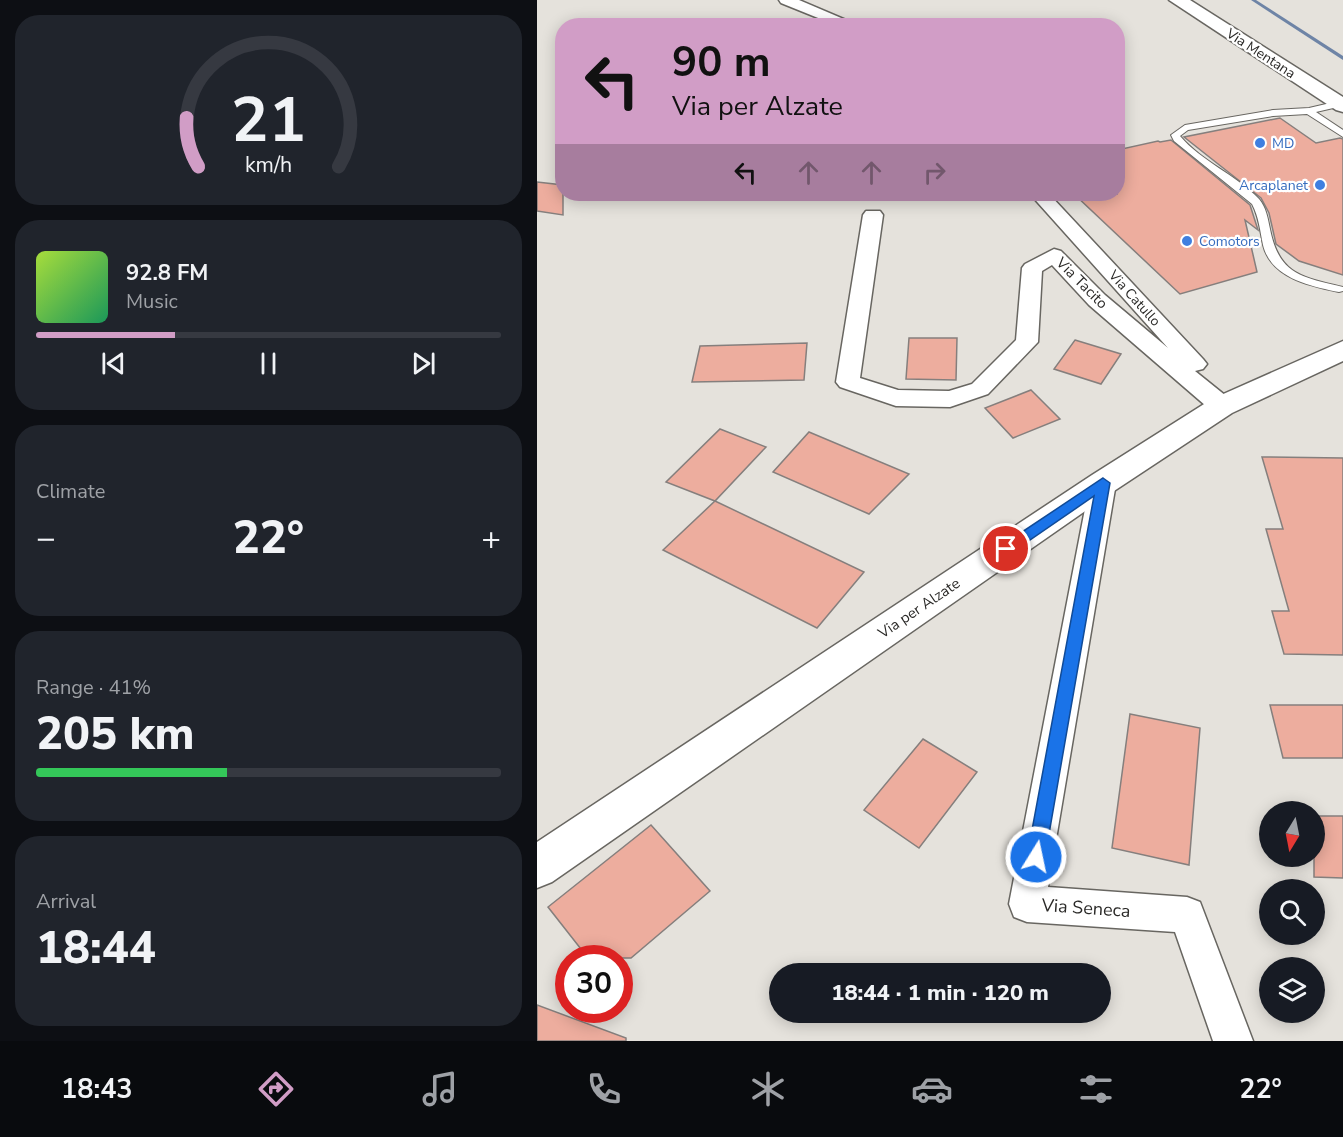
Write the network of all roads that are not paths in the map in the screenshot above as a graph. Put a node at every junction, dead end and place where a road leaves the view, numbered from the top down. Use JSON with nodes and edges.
{"nodes":[{"id":1,"x":786,"y":0,"type":"edge"},
{"id":2,"x":1178,"y":0,"type":"edge"},
{"id":3,"x":832,"y":18,"type":"edge"},
{"id":4,"x":1341,"y":105,"type":"edge"},
{"id":5,"x":1309,"y":111,"type":"junction"},
{"id":6,"x":1343,"y":134,"type":"edge"},
{"id":7,"x":1045,"y":201,"type":"edge"},
{"id":8,"x":873,"y":215,"type":"dead end"},
{"id":9,"x":1342,"y":291,"type":"edge"},
{"id":10,"x":1343,"y":350,"type":"edge"},
{"id":11,"x":1226,"y":404,"type":"junction"},
{"id":12,"x":1103,"y":483,"type":"junction"},
{"id":13,"x":537,"y":867,"type":"edge"},
{"id":14,"x":1233,"y":1041,"type":"edge"}],
"edges":[{"from":1,"to":3,"type":"street"},
{"from":2,"to":4,"type":"street","name":"Via Mentana"},
{"from":4,"to":5,"type":"lane"},
{"from":5,"to":6,"type":"lane"},
{"from":5,"to":9,"type":"lane"},
{"from":7,"to":11,"type":"street","name":"Via Catullo"},
{"from":8,"to":11,"type":"street","name":"Via Tacito"},
{"from":10,"to":11,"type":"street","name":"Via per Alzate"},
{"from":11,"to":12,"type":"street","name":"Via per Alzate"},
{"from":12,"to":13,"type":"street","name":"Via per Alzate"},
{"from":12,"to":14,"type":"street","name":"Via Seneca"}]}
